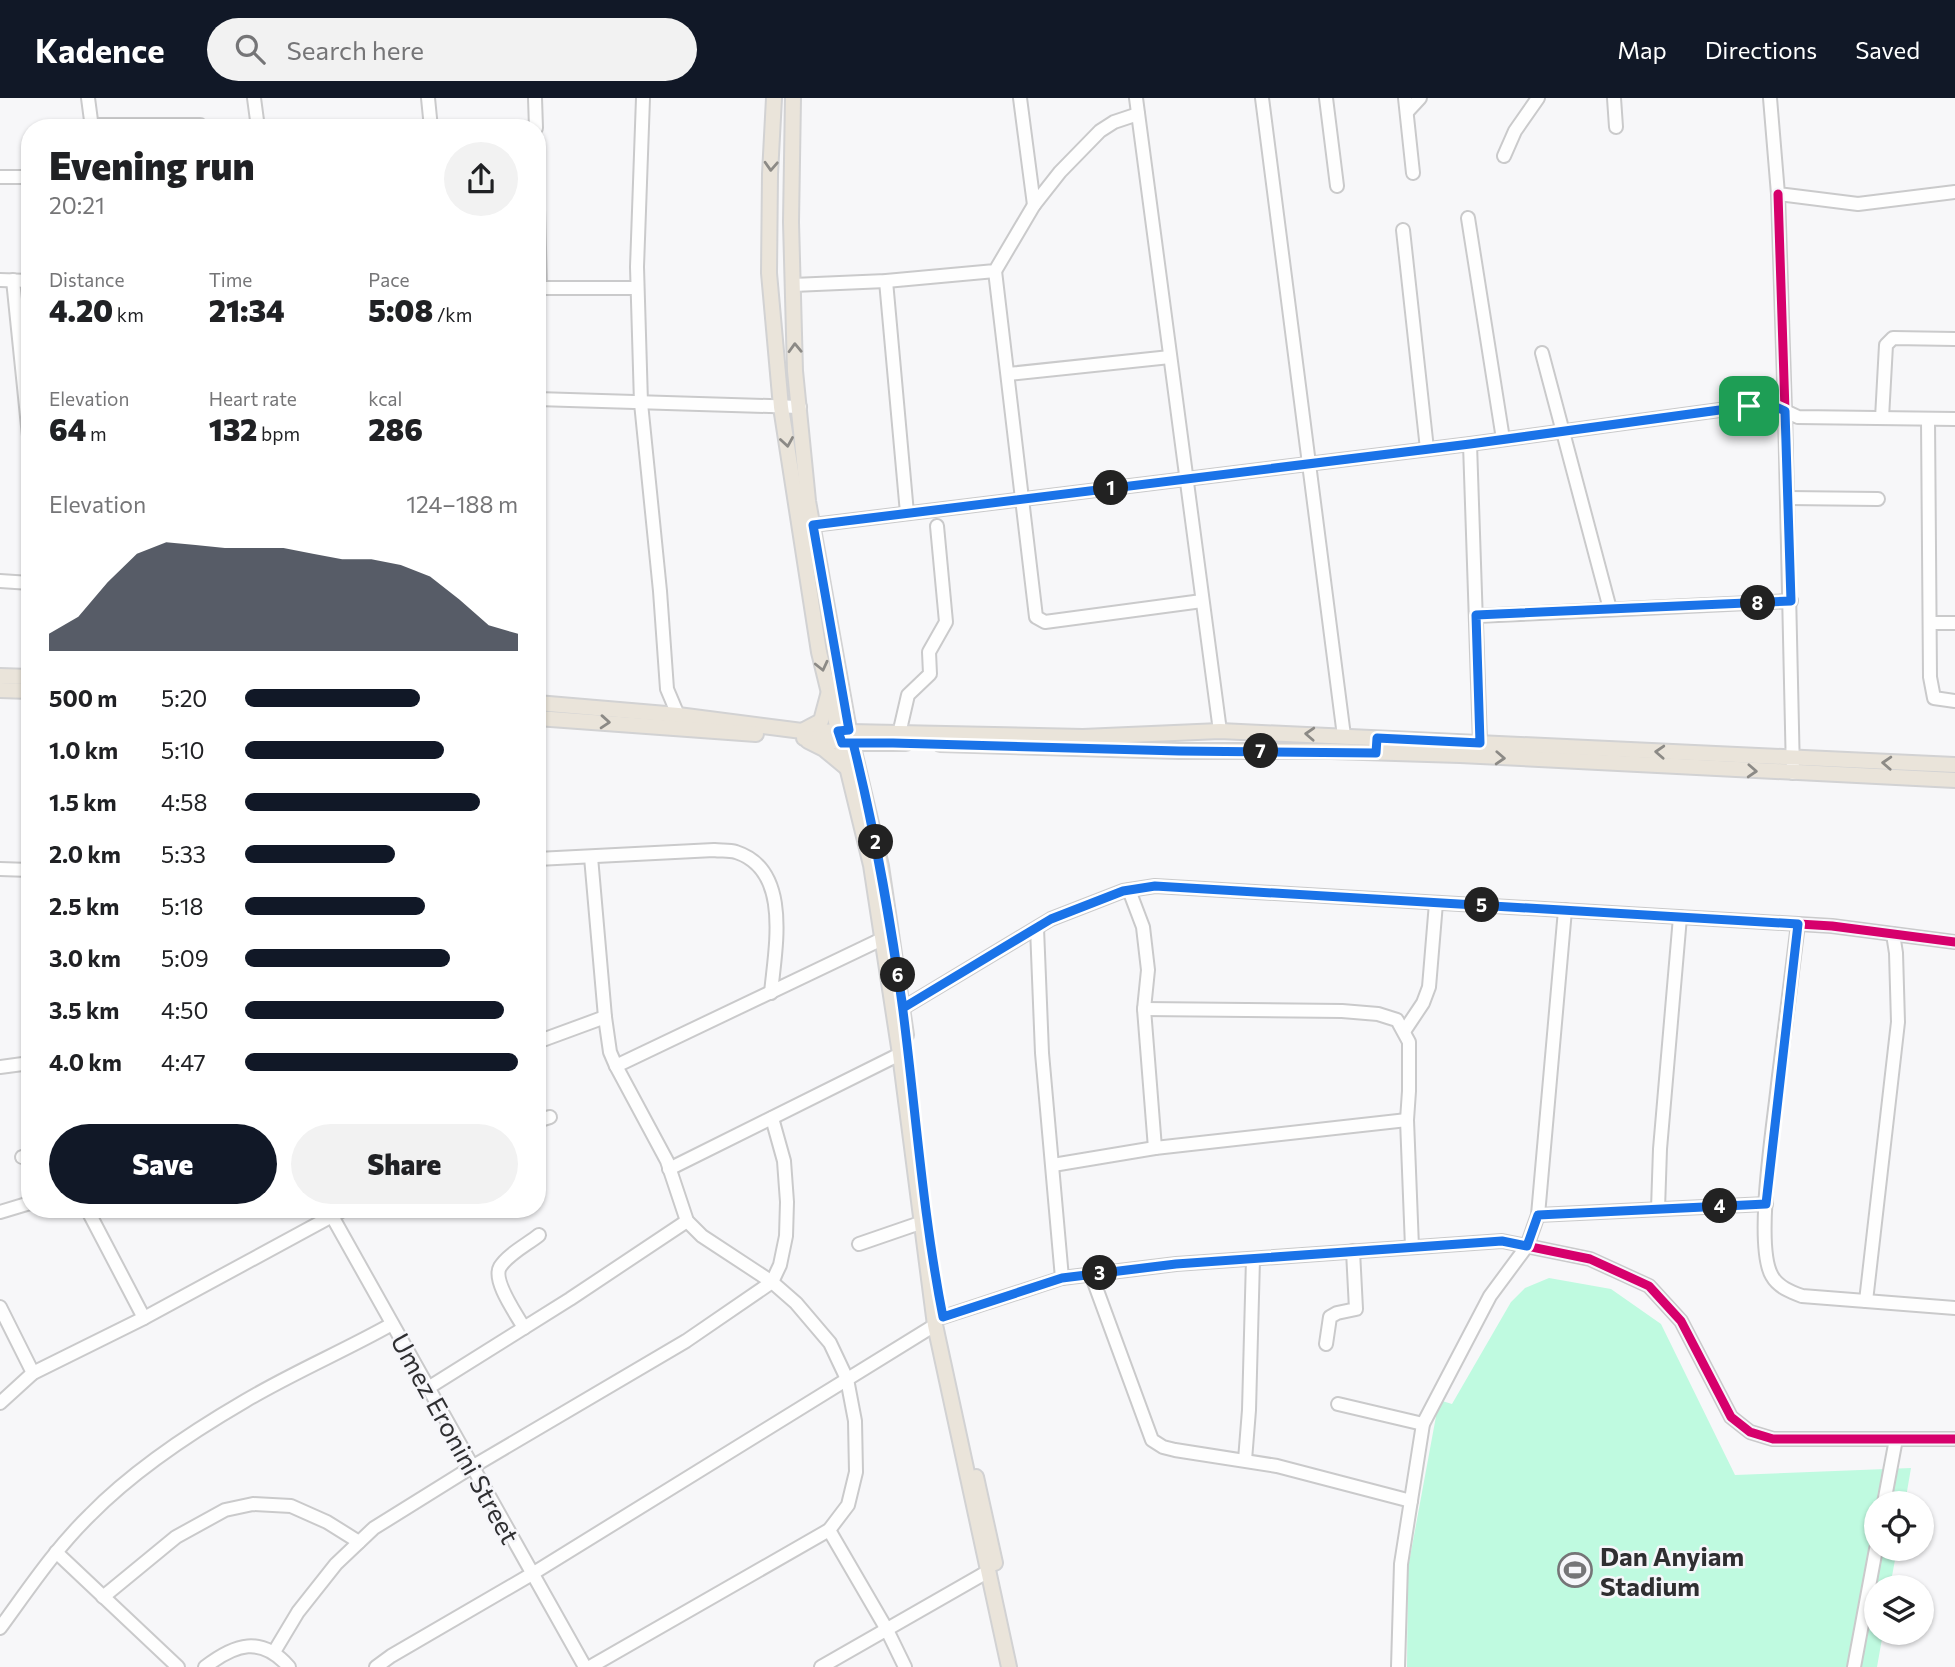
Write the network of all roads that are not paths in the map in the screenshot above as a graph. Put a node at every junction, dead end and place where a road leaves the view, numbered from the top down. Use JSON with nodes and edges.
{"nodes":[{"id":1,"x":88,"y":98,"type":"edge"},
{"id":2,"x":254,"y":98,"type":"edge"},
{"id":3,"x":428,"y":98,"type":"edge"},
{"id":4,"x":536,"y":98,"type":"edge"},
{"id":5,"x":643,"y":98,"type":"edge"},
{"id":6,"x":774,"y":98,"type":"edge"},
{"id":7,"x":793,"y":98,"type":"edge"},
{"id":8,"x":1020,"y":98,"type":"edge"},
{"id":9,"x":1136,"y":98,"type":"edge"},
{"id":10,"x":1262,"y":98,"type":"edge"},
{"id":11,"x":1326,"y":98,"type":"edge"},
{"id":12,"x":1405,"y":98,"type":"edge"},
{"id":13,"x":1420,"y":98,"type":"edge"},
{"id":14,"x":1538,"y":98,"type":"edge"},
{"id":15,"x":1614,"y":98,"type":"edge"},
{"id":16,"x":1770,"y":98,"type":"edge"},
{"id":17,"x":1407,"y":112,"type":"junction"},
{"id":18,"x":1138,"y":114,"type":"junction"},
{"id":19,"x":91,"y":119,"type":"edge"},
{"id":20,"x":257,"y":119,"type":"edge"},
{"id":21,"x":430,"y":119,"type":"edge"},
{"id":22,"x":536,"y":119,"type":"edge"},
{"id":23,"x":1616,"y":127,"type":"dead end"},
{"id":24,"x":1504,"y":156,"type":"dead end"},
{"id":25,"x":1413,"y":173,"type":"dead end"},
{"id":26,"x":0,"y":177,"type":"edge"},
{"id":27,"x":21,"y":177,"type":"edge"},
{"id":28,"x":1337,"y":186,"type":"dead end"},
{"id":29,"x":1955,"y":192,"type":"edge"},
{"id":30,"x":1779,"y":194,"type":"junction"},
{"id":31,"x":1034,"y":205,"type":"junction"},
{"id":32,"x":1468,"y":218,"type":"dead end"},
{"id":33,"x":1403,"y":230,"type":"dead end"},
{"id":34,"x":995,"y":271,"type":"junction"},
{"id":35,"x":6,"y":280,"type":"edge"},
{"id":36,"x":886,"y":281,"type":"junction"},
{"id":37,"x":793,"y":285,"type":"junction"},
{"id":38,"x":546,"y":288,"type":"edge"},
{"id":39,"x":638,"y":288,"type":"junction"},
{"id":40,"x":1955,"y":339,"type":"edge"},
{"id":41,"x":21,"y":351,"type":"edge"},
{"id":42,"x":1542,"y":353,"type":"dead end"},
{"id":43,"x":1170,"y":357,"type":"junction"},
{"id":44,"x":1008,"y":374,"type":"junction"},
{"id":45,"x":546,"y":399,"type":"edge"},
{"id":46,"x":641,"y":403,"type":"junction"},
{"id":47,"x":781,"y":407,"type":"junction"},
{"id":48,"x":800,"y":407,"type":"junction"},
{"id":49,"x":1785,"y":411,"type":"junction"},
{"id":50,"x":1882,"y":418,"type":"junction"},
{"id":51,"x":1955,"y":419,"type":"edge"},
{"id":52,"x":1928,"y":420,"type":"junction"},
{"id":53,"x":1563,"y":431,"type":"junction"},
{"id":54,"x":1503,"y":439,"type":"junction"},
{"id":55,"x":1470,"y":444,"type":"junction"},
{"id":56,"x":1426,"y":449,"type":"junction"},
{"id":57,"x":1308,"y":464,"type":"junction"},
{"id":58,"x":1186,"y":479,"type":"junction"},
{"id":59,"x":1788,"y":498,"type":"junction"},
{"id":60,"x":1021,"y":499,"type":"junction"},
{"id":61,"x":1878,"y":499,"type":"dead end"},
{"id":62,"x":907,"y":513,"type":"junction"},
{"id":63,"x":813,"y":525,"type":"junction"},
{"id":64,"x":937,"y":526,"type":"dead end"},
{"id":65,"x":0,"y":581,"type":"edge"},
{"id":66,"x":21,"y":582,"type":"edge"},
{"id":67,"x":1202,"y":601,"type":"junction"},
{"id":68,"x":1791,"y":601,"type":"junction"},
{"id":69,"x":1610,"y":610,"type":"junction"},
{"id":70,"x":1476,"y":615,"type":"junction"},
{"id":71,"x":1930,"y":623,"type":"junction"},
{"id":72,"x":1955,"y":623,"type":"edge"},
{"id":73,"x":0,"y":676,"type":"edge"},
{"id":74,"x":21,"y":677,"type":"edge"},
{"id":75,"x":0,"y":690,"type":"edge"},
{"id":76,"x":21,"y":691,"type":"edge"},
{"id":77,"x":829,"y":693,"type":"junction"},
{"id":78,"x":1955,"y":701,"type":"edge"},
{"id":79,"x":546,"y":704,"type":"edge"},
{"id":80,"x":678,"y":715,"type":"junction"},
{"id":81,"x":546,"y":719,"type":"edge"},
{"id":82,"x":1220,"y":731,"type":"junction"},
{"id":83,"x":801,"y":734,"type":"junction"},
{"id":84,"x":899,"y":734,"type":"junction"},
{"id":85,"x":1344,"y":736,"type":"junction"},
{"id":86,"x":846,"y":737,"type":"junction"},
{"id":87,"x":1480,"y":743,"type":"junction"},
{"id":88,"x":1376,"y":745,"type":"junction"},
{"id":89,"x":1955,"y":765,"type":"edge"},
{"id":90,"x":1793,"y":766,"type":"junction"},
{"id":91,"x":847,"y":768,"type":"junction"},
{"id":92,"x":1955,"y":780,"type":"edge"},
{"id":93,"x":591,"y":856,"type":"junction"},
{"id":94,"x":546,"y":858,"type":"edge"},
{"id":95,"x":0,"y":869,"type":"edge"},
{"id":96,"x":21,"y":870,"type":"edge"},
{"id":97,"x":1129,"y":890,"type":"junction"},
{"id":98,"x":1436,"y":903,"type":"junction"},
{"id":99,"x":1565,"y":910,"type":"junction"},
{"id":100,"x":1680,"y":917,"type":"junction"},
{"id":101,"x":1798,"y":924,"type":"junction"},
{"id":102,"x":1037,"y":928,"type":"junction"},
{"id":103,"x":1893,"y":934,"type":"junction"},
{"id":104,"x":882,"y":939,"type":"junction"},
{"id":105,"x":1955,"y":942,"type":"edge"},
{"id":106,"x":771,"y":993,"type":"junction"},
{"id":107,"x":903,"y":1008,"type":"junction"},
{"id":108,"x":1144,"y":1009,"type":"junction"},
{"id":109,"x":605,"y":1017,"type":"junction"},
{"id":110,"x":1405,"y":1030,"type":"junction"},
{"id":111,"x":546,"y":1039,"type":"edge"},
{"id":112,"x":900,"y":1054,"type":"junction"},
{"id":113,"x":21,"y":1064,"type":"edge"},
{"id":114,"x":616,"y":1066,"type":"junction"},
{"id":115,"x":0,"y":1067,"type":"edge"},
{"id":116,"x":772,"y":1118,"type":"junction"},
{"id":117,"x":1406,"y":1120,"type":"junction"},
{"id":118,"x":1156,"y":1148,"type":"junction"},
{"id":119,"x":1053,"y":1165,"type":"junction"},
{"id":120,"x":669,"y":1169,"type":"junction"},
{"id":121,"x":1766,"y":1204,"type":"junction"},
{"id":122,"x":21,"y":1206,"type":"edge"},
{"id":123,"x":1658,"y":1209,"type":"junction"},
{"id":124,"x":0,"y":1212,"type":"edge"},
{"id":125,"x":1538,"y":1215,"type":"junction"},
{"id":126,"x":92,"y":1218,"type":"edge"},
{"id":127,"x":321,"y":1218,"type":"edge"},
{"id":128,"x":333,"y":1218,"type":"edge"},
{"id":129,"x":687,"y":1221,"type":"junction"},
{"id":130,"x":920,"y":1223,"type":"junction"},
{"id":131,"x":539,"y":1235,"type":"dead end"},
{"id":132,"x":859,"y":1244,"type":"dead end"},
{"id":133,"x":1527,"y":1246,"type":"junction"},
{"id":134,"x":1412,"y":1247,"type":"junction"},
{"id":135,"x":1353,"y":1251,"type":"junction"},
{"id":136,"x":1253,"y":1259,"type":"junction"},
{"id":137,"x":1091,"y":1274,"type":"junction"},
{"id":138,"x":1062,"y":1278,"type":"junction"},
{"id":139,"x":772,"y":1282,"type":"junction"},
{"id":140,"x":1866,"y":1301,"type":"junction"},
{"id":141,"x":0,"y":1307,"type":"edge"},
{"id":142,"x":1955,"y":1308,"type":"edge"},
{"id":143,"x":144,"y":1318,"type":"junction"},
{"id":144,"x":939,"y":1321,"type":"junction"},
{"id":145,"x":392,"y":1324,"type":"junction"},
{"id":146,"x":524,"y":1328,"type":"junction"},
{"id":147,"x":1326,"y":1344,"type":"dead end"},
{"id":148,"x":33,"y":1373,"type":"junction"},
{"id":149,"x":847,"y":1379,"type":"junction"},
{"id":150,"x":428,"y":1388,"type":"junction"},
{"id":151,"x":0,"y":1403,"type":"edge"},
{"id":152,"x":1338,"y":1404,"type":"dead end"},
{"id":153,"x":1423,"y":1424,"type":"junction"},
{"id":154,"x":1896,"y":1439,"type":"junction"},
{"id":155,"x":1955,"y":1439,"type":"edge"},
{"id":156,"x":1245,"y":1460,"type":"junction"},
{"id":157,"x":472,"y":1467,"type":"junction"},
{"id":158,"x":1886,"y":1491,"type":"edge"},
{"id":159,"x":1411,"y":1501,"type":"junction"},
{"id":160,"x":829,"y":1530,"type":"junction"},
{"id":161,"x":359,"y":1542,"type":"junction"},
{"id":162,"x":56,"y":1552,"type":"junction"},
{"id":163,"x":1874,"y":1561,"type":"edge"},
{"id":164,"x":987,"y":1572,"type":"junction"},
{"id":165,"x":532,"y":1574,"type":"junction"},
{"id":166,"x":103,"y":1597,"type":"junction"},
{"id":167,"x":886,"y":1628,"type":"junction"},
{"id":168,"x":0,"y":1629,"type":"edge"},
{"id":169,"x":274,"y":1652,"type":"junction"},
{"id":170,"x":178,"y":1667,"type":"edge"},
{"id":171,"x":205,"y":1667,"type":"edge"},
{"id":172,"x":289,"y":1667,"type":"edge"},
{"id":173,"x":376,"y":1667,"type":"edge"},
{"id":174,"x":587,"y":1667,"type":"edge"},
{"id":175,"x":821,"y":1667,"type":"edge"},
{"id":176,"x":905,"y":1667,"type":"edge"},
{"id":177,"x":1009,"y":1667,"type":"edge"},
{"id":178,"x":1018,"y":1667,"type":"edge"},
{"id":179,"x":1398,"y":1667,"type":"edge"},
{"id":180,"x":1854,"y":1667,"type":"edge"}],
"edges":[{"from":1,"to":19,"type":"street"},
{"from":2,"to":20,"type":"street"},
{"from":3,"to":21,"type":"street"},
{"from":4,"to":22,"type":"street"},
{"from":5,"to":39,"type":"street"},
{"from":6,"to":47,"type":"main road","one_way":true},
{"from":7,"to":37,"type":"main road"},
{"from":8,"to":31,"type":"street"},
{"from":9,"to":18,"type":"street"},
{"from":10,"to":57,"type":"street"},
{"from":11,"to":28,"type":"street"},
{"from":12,"to":17,"type":"street"},
{"from":13,"to":17,"type":"street"},
{"from":14,"to":24,"type":"street"},
{"from":15,"to":23,"type":"street"},
{"from":16,"to":30,"type":"street"},
{"from":17,"to":25,"type":"street"},
{"from":18,"to":31,"type":"street"},
{"from":18,"to":43,"type":"street"},
{"from":26,"to":27,"type":"street"},
{"from":29,"to":30,"type":"street"},
{"from":30,"to":49,"type":"street"},
{"from":31,"to":34,"type":"street"},
{"from":32,"to":54,"type":"street"},
{"from":33,"to":56,"type":"street"},
{"from":34,"to":36,"type":"street"},
{"from":34,"to":44,"type":"street"},
{"from":35,"to":41,"type":"street"},
{"from":36,"to":37,"type":"street"},
{"from":36,"to":62,"type":"street"},
{"from":48,"to":37,"type":"main road","one_way":true},
{"from":38,"to":39,"type":"street"},
{"from":39,"to":46,"type":"street"},
{"from":40,"to":50,"type":"street"},
{"from":42,"to":53,"type":"street"},
{"from":43,"to":44,"type":"street"},
{"from":43,"to":58,"type":"street"},
{"from":44,"to":60,"type":"street"},
{"from":45,"to":46,"type":"street"},
{"from":46,"to":47,"type":"street"},
{"from":46,"to":80,"type":"street"},
{"from":47,"to":48,"type":"street"},
{"from":47,"to":77,"type":"main road","one_way":true},
{"from":48,"to":63,"type":"main road"},
{"from":49,"to":50,"type":"street"},
{"from":49,"to":53,"type":"street"},
{"from":49,"to":59,"type":"street"},
{"from":50,"to":52,"type":"street"},
{"from":51,"to":52,"type":"street"},
{"from":52,"to":71,"type":"street"},
{"from":53,"to":54,"type":"street"},
{"from":53,"to":69,"type":"street"},
{"from":54,"to":55,"type":"street"},
{"from":55,"to":56,"type":"street"},
{"from":55,"to":70,"type":"street"},
{"from":56,"to":57,"type":"street"},
{"from":57,"to":58,"type":"street"},
{"from":57,"to":85,"type":"street"},
{"from":58,"to":60,"type":"street"},
{"from":58,"to":67,"type":"street"},
{"from":59,"to":61,"type":"street"},
{"from":59,"to":68,"type":"street"},
{"from":60,"to":62,"type":"street"},
{"from":60,"to":67,"type":"street"},
{"from":62,"to":63,"type":"street"},
{"from":63,"to":86,"type":"main road"},
{"from":64,"to":84,"type":"street"},
{"from":65,"to":66,"type":"street"},
{"from":67,"to":82,"type":"street"},
{"from":68,"to":69,"type":"street"},
{"from":68,"to":90,"type":"street"},
{"from":69,"to":70,"type":"street"},
{"from":70,"to":87,"type":"street"},
{"from":71,"to":72,"type":"street"},
{"from":71,"to":78,"type":"street"},
{"from":73,"to":74,"type":"main road"},
{"from":75,"to":76,"type":"main road"},
{"from":77,"to":83,"type":"main road"},
{"from":77,"to":86,"type":"main road"},
{"from":79,"to":80,"type":"main road"},
{"from":80,"to":83,"type":"main road"},
{"from":81,"to":83,"type":"main road","one_way":true},
{"from":82,"to":84,"type":"main road"},
{"from":85,"to":82,"type":"main road","one_way":true},
{"from":83,"to":86,"type":"main road"},
{"from":83,"to":91,"type":"main road"},
{"from":84,"to":86,"type":"main road"},
{"from":85,"to":88,"type":"main road"},
{"from":86,"to":88,"type":"main road"},
{"from":86,"to":91,"type":"main road"},
{"from":86,"to":107,"type":"main road"},
{"from":87,"to":88,"type":"main road"},
{"from":90,"to":87,"type":"main road","one_way":true},
{"from":88,"to":90,"type":"main road","one_way":true},
{"from":89,"to":90,"type":"main road","one_way":true},
{"from":90,"to":92,"type":"main road"},
{"from":91,"to":104,"type":"main road"},
{"from":93,"to":94,"type":"street"},
{"from":93,"to":106,"type":"street"},
{"from":93,"to":109,"type":"street"},
{"from":95,"to":96,"type":"street"},
{"from":97,"to":98,"type":"street"},
{"from":97,"to":102,"type":"street"},
{"from":97,"to":108,"type":"street"},
{"from":98,"to":99,"type":"street"},
{"from":98,"to":110,"type":"street"},
{"from":99,"to":100,"type":"street"},
{"from":99,"to":125,"type":"street"},
{"from":100,"to":101,"type":"street"},
{"from":100,"to":123,"type":"street"},
{"from":101,"to":103,"type":"street"},
{"from":101,"to":121,"type":"street"},
{"from":102,"to":107,"type":"street"},
{"from":102,"to":119,"type":"street"},
{"from":103,"to":105,"type":"street"},
{"from":103,"to":140,"type":"street"},
{"from":104,"to":106,"type":"street"},
{"from":104,"to":112,"type":"main road"},
{"from":106,"to":114,"type":"street"},
{"from":107,"to":144,"type":"main road"},
{"from":108,"to":110,"type":"street"},
{"from":108,"to":118,"type":"street"},
{"from":109,"to":111,"type":"street"},
{"from":109,"to":114,"type":"street"},
{"from":110,"to":117,"type":"street"},
{"from":112,"to":116,"type":"street"},
{"from":112,"to":130,"type":"main road"},
{"from":113,"to":115,"type":"street"},
{"from":114,"to":120,"type":"street"},
{"from":116,"to":120,"type":"street"},
{"from":116,"to":139,"type":"street"},
{"from":117,"to":118,"type":"street"},
{"from":117,"to":134,"type":"street"},
{"from":118,"to":119,"type":"street"},
{"from":119,"to":138,"type":"street"},
{"from":120,"to":129,"type":"street"},
{"from":121,"to":123,"type":"street"},
{"from":121,"to":140,"type":"street"},
{"from":122,"to":124,"type":"street"},
{"from":123,"to":125,"type":"street"},
{"from":125,"to":133,"type":"street"},
{"from":126,"to":143,"type":"street"},
{"from":127,"to":143,"type":"street"},
{"from":128,"to":145,"type":"street","name":"Umez Eronini Street"},
{"from":129,"to":139,"type":"street"},
{"from":129,"to":146,"type":"street"},
{"from":130,"to":132,"type":"street"},
{"from":130,"to":144,"type":"main road"},
{"from":131,"to":146,"type":"street"},
{"from":133,"to":134,"type":"street"},
{"from":133,"to":153,"type":"street"},
{"from":133,"to":154,"type":"street"},
{"from":134,"to":135,"type":"street"},
{"from":135,"to":136,"type":"street"},
{"from":135,"to":147,"type":"street"},
{"from":136,"to":137,"type":"street"},
{"from":136,"to":156,"type":"street"},
{"from":137,"to":138,"type":"street"},
{"from":137,"to":156,"type":"street"},
{"from":138,"to":144,"type":"street"},
{"from":139,"to":149,"type":"street"},
{"from":139,"to":157,"type":"street"},
{"from":140,"to":142,"type":"street"},
{"from":141,"to":148,"type":"street"},
{"from":143,"to":148,"type":"street"},
{"from":144,"to":149,"type":"street"},
{"from":144,"to":164,"type":"main road"},
{"from":144,"to":178,"type":"main road"},
{"from":145,"to":150,"type":"street","name":"Umez Eronini Street"},
{"from":145,"to":162,"type":"street"},
{"from":146,"to":150,"type":"street"},
{"from":148,"to":151,"type":"street"},
{"from":149,"to":160,"type":"street"},
{"from":149,"to":165,"type":"street"},
{"from":150,"to":157,"type":"street","name":"Umez Eronini Street"},
{"from":152,"to":153,"type":"street"},
{"from":153,"to":159,"type":"street"},
{"from":154,"to":155,"type":"street"},
{"from":154,"to":158,"type":"street"},
{"from":156,"to":159,"type":"street"},
{"from":157,"to":161,"type":"street"},
{"from":157,"to":165,"type":"street","name":"Umez Eronini Street"},
{"from":159,"to":179,"type":"street"},
{"from":160,"to":167,"type":"street"},
{"from":160,"to":174,"type":"street"},
{"from":161,"to":166,"type":"street"},
{"from":161,"to":169,"type":"street"},
{"from":162,"to":166,"type":"street"},
{"from":162,"to":168,"type":"street"},
{"from":163,"to":180,"type":"street"},
{"from":164,"to":167,"type":"street"},
{"from":164,"to":177,"type":"main road"},
{"from":165,"to":173,"type":"street"},
{"from":165,"to":174,"type":"street","name":"Umez Eronini Street"},
{"from":166,"to":170,"type":"street"},
{"from":167,"to":175,"type":"street"},
{"from":167,"to":176,"type":"street"},
{"from":169,"to":171,"type":"street"},
{"from":169,"to":172,"type":"street"}]}
